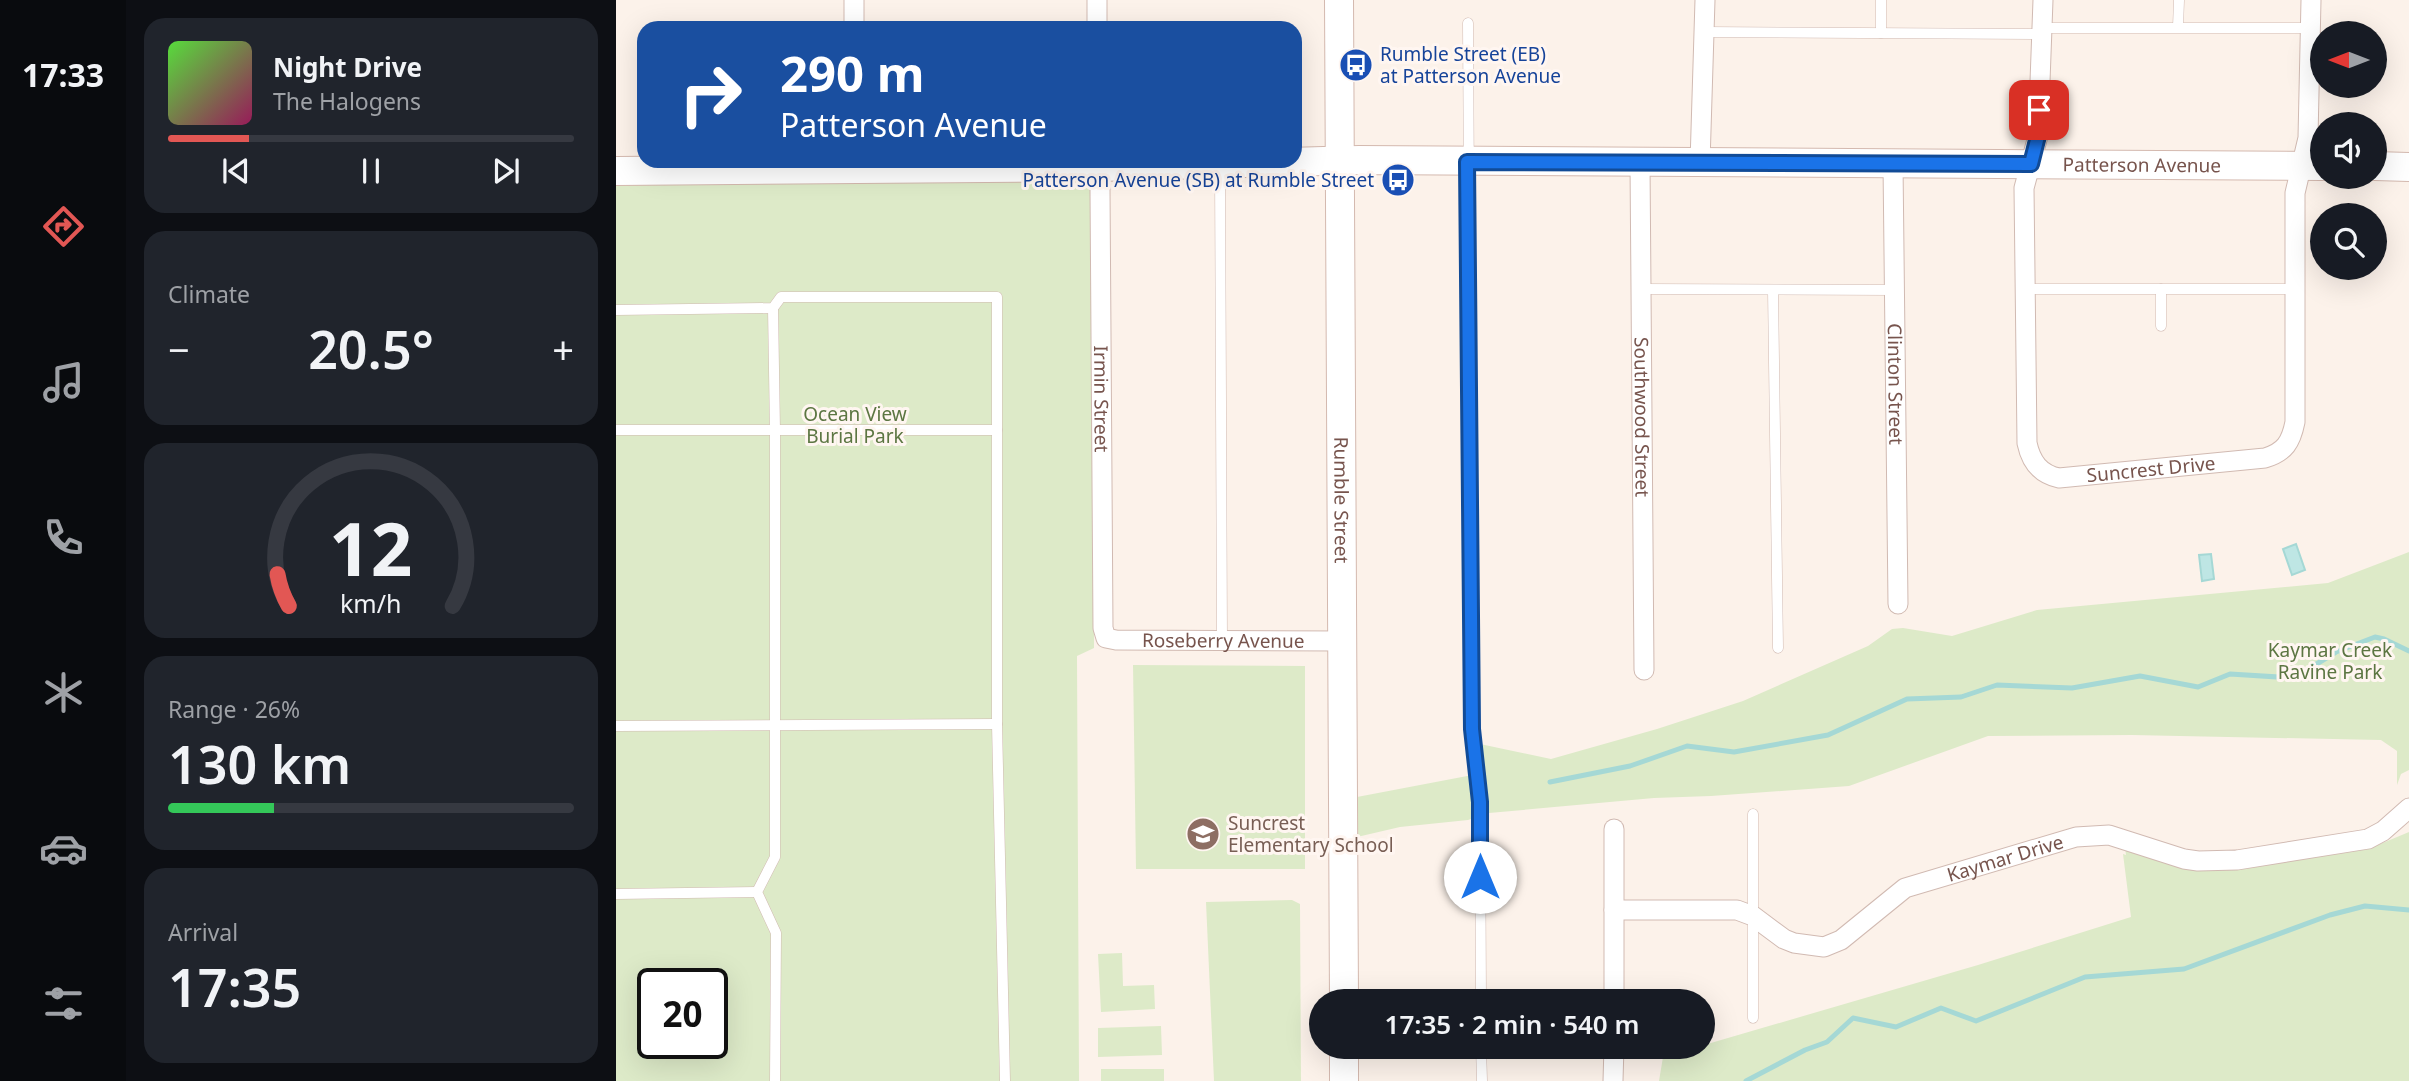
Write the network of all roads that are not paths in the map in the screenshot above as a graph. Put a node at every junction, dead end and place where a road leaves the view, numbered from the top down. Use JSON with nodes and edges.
{"nodes":[{"id":1,"x":854,"y":0,"type":"edge"},
{"id":2,"x":1097,"y":0,"type":"edge"},
{"id":3,"x":1339,"y":0,"type":"edge"},
{"id":4,"x":1705,"y":0,"type":"edge"},
{"id":5,"x":1881,"y":0,"type":"edge"},
{"id":6,"x":2043,"y":0,"type":"edge"},
{"id":7,"x":2179,"y":0,"type":"edge"},
{"id":8,"x":2311,"y":0,"type":"edge"},
{"id":9,"x":854,"y":21,"type":"edge"},
{"id":10,"x":1097,"y":21,"type":"edge"},
{"id":11,"x":2311,"y":21,"type":"edge"},
{"id":12,"x":1468,"y":23,"type":"dead end"},
{"id":13,"x":2178,"y":27,"type":"junction"},
{"id":14,"x":2310,"y":28,"type":"edge"},
{"id":15,"x":2043,"y":31,"type":"junction"},
{"id":16,"x":1704,"y":33,"type":"junction"},
{"id":17,"x":1881,"y":33,"type":"junction"},
{"id":18,"x":2310,"y":65,"type":"edge"},
{"id":19,"x":2310,"y":152,"type":"edge"},
{"id":20,"x":1340,"y":160,"type":"junction"},
{"id":21,"x":1302,"y":161,"type":"edge"},
{"id":22,"x":1467,"y":162,"type":"junction"},
{"id":23,"x":1640,"y":163,"type":"junction"},
{"id":24,"x":1700,"y":163,"type":"junction"},
{"id":25,"x":1893,"y":164,"type":"junction"},
{"id":26,"x":2031,"y":164,"type":"junction"},
{"id":27,"x":2310,"y":166,"type":"edge"},
{"id":28,"x":2387,"y":166,"type":"edge"},
{"id":29,"x":2409,"y":167,"type":"edge"},
{"id":30,"x":734,"y":168,"type":"edge"},
{"id":31,"x":1098,"y":168,"type":"edge"},
{"id":32,"x":1220,"y":168,"type":"edge"},
{"id":33,"x":2310,"y":169,"type":"edge"},
{"id":34,"x":616,"y":171,"type":"edge"},
{"id":35,"x":1641,"y":289,"type":"junction"},
{"id":36,"x":2025,"y":289,"type":"junction"},
{"id":37,"x":2161,"y":289,"type":"junction"},
{"id":38,"x":2296,"y":289,"type":"junction"},
{"id":39,"x":1773,"y":290,"type":"junction"},
{"id":40,"x":1895,"y":290,"type":"junction"},
{"id":41,"x":773,"y":308,"type":"junction"},
{"id":42,"x":616,"y":310,"type":"edge"},
{"id":43,"x":2161,"y":326,"type":"dead end"},
{"id":44,"x":616,"y":430,"type":"edge"},
{"id":45,"x":998,"y":430,"type":"junction"},
{"id":46,"x":775,"y":431,"type":"junction"},
{"id":47,"x":1898,"y":604,"type":"dead end"},
{"id":48,"x":1106,"y":638,"type":"joint"},
{"id":49,"x":1222,"y":641,"type":"junction"},
{"id":50,"x":1343,"y":641,"type":"junction"},
{"id":51,"x":1778,"y":649,"type":"dead end"},
{"id":52,"x":1644,"y":670,"type":"dead end"},
{"id":53,"x":998,"y":724,"type":"junction"},
{"id":54,"x":616,"y":726,"type":"edge"},
{"id":55,"x":775,"y":726,"type":"junction"},
{"id":56,"x":2409,"y":808,"type":"edge"},
{"id":57,"x":1753,"y":814,"type":"dead end"},
{"id":58,"x":1615,"y":829,"type":"dead end"},
{"id":59,"x":757,"y":892,"type":"junction"},
{"id":60,"x":616,"y":894,"type":"edge"},
{"id":61,"x":1614,"y":910,"type":"junction"},
{"id":62,"x":1753,"y":916,"type":"junction"},
{"id":63,"x":1344,"y":989,"type":"edge"},
{"id":64,"x":1481,"y":989,"type":"edge"},
{"id":65,"x":1614,"y":989,"type":"edge"},
{"id":66,"x":1754,"y":1018,"type":"dead end"},
{"id":67,"x":1344,"y":1059,"type":"edge"},
{"id":68,"x":1481,"y":1059,"type":"edge"},
{"id":69,"x":1614,"y":1059,"type":"edge"},
{"id":70,"x":775,"y":1081,"type":"edge"},
{"id":71,"x":1005,"y":1081,"type":"edge"},
{"id":72,"x":1344,"y":1081,"type":"edge"},
{"id":73,"x":1482,"y":1081,"type":"edge"},
{"id":74,"x":1613,"y":1081,"type":"edge"}],
"edges":[{"from":1,"to":9,"type":"street"},
{"from":2,"to":10,"type":"street"},
{"from":3,"to":20,"type":"street","name":"Rumble Street"},
{"from":4,"to":16,"type":"street"},
{"from":5,"to":17,"type":"lane"},
{"from":6,"to":15,"type":"street","name":"Suncrest Drive"},
{"from":7,"to":13,"type":"lane"},
{"from":8,"to":11,"type":"street","name":"Suncrest Drive"},
{"from":12,"to":22,"type":"lane"},
{"from":13,"to":14,"type":"lane"},
{"from":13,"to":15,"type":"lane"},
{"from":15,"to":17,"type":"lane"},
{"from":15,"to":26,"type":"street","name":"Suncrest Drive"},
{"from":16,"to":17,"type":"lane"},
{"from":16,"to":24,"type":"street"},
{"from":18,"to":19,"type":"street","name":"Suncrest Drive"},
{"from":20,"to":21,"type":"street","name":"Patterson Avenue"},
{"from":20,"to":22,"type":"street","name":"Patterson Avenue"},
{"from":20,"to":50,"type":"street","name":"Rumble Street"},
{"from":22,"to":23,"type":"street","name":"Patterson Avenue"},
{"from":22,"to":64,"type":"lane"},
{"from":23,"to":24,"type":"street","name":"Patterson Avenue"},
{"from":23,"to":35,"type":"street","name":"Southwood Street"},
{"from":24,"to":25,"type":"street","name":"Patterson Avenue"},
{"from":25,"to":26,"type":"street","name":"Patterson Avenue"},
{"from":25,"to":40,"type":"street","name":"Clinton Street"},
{"from":26,"to":27,"type":"street","name":"Patterson Avenue"},
{"from":26,"to":36,"type":"street","name":"Suncrest Drive"},
{"from":28,"to":29,"type":"street"},
{"from":30,"to":34,"type":"street","name":"Patterson Avenue"},
{"from":31,"to":48,"type":"street","name":"Irmin Street"},
{"from":32,"to":49,"type":"lane"},
{"from":33,"to":38,"type":"street","name":"Suncrest Drive"},
{"from":35,"to":39,"type":"lane"},
{"from":35,"to":52,"type":"street","name":"Southwood Street"},
{"from":36,"to":37,"type":"lane"},
{"from":36,"to":38,"type":"street","name":"Suncrest Drive"},
{"from":37,"to":38,"type":"lane"},
{"from":37,"to":43,"type":"lane"},
{"from":39,"to":40,"type":"lane"},
{"from":39,"to":51,"type":"lane"},
{"from":40,"to":47,"type":"street","name":"Clinton Street"},
{"from":41,"to":42,"type":"lane"},
{"from":41,"to":45,"type":"lane"},
{"from":41,"to":46,"type":"lane"},
{"from":44,"to":46,"type":"lane"},
{"from":45,"to":46,"type":"lane"},
{"from":45,"to":53,"type":"lane"},
{"from":46,"to":55,"type":"lane"},
{"from":48,"to":49,"type":"street","name":"Roseberry Avenue"},
{"from":49,"to":50,"type":"street","name":"Roseberry Avenue"},
{"from":50,"to":63,"type":"street","name":"Rumble Street"},
{"from":53,"to":55,"type":"lane"},
{"from":53,"to":71,"type":"lane"},
{"from":54,"to":55,"type":"lane"},
{"from":55,"to":59,"type":"lane"},
{"from":56,"to":62,"type":"street","name":"Kaymar Drive"},
{"from":57,"to":62,"type":"lane"},
{"from":58,"to":61,"type":"street"},
{"from":59,"to":60,"type":"lane"},
{"from":59,"to":70,"type":"lane"},
{"from":61,"to":62,"type":"street","name":"Kaymar Drive"},
{"from":61,"to":65,"type":"street"},
{"from":62,"to":66,"type":"lane"},
{"from":67,"to":72,"type":"street"},
{"from":68,"to":73,"type":"lane"},
{"from":69,"to":74,"type":"street"}]}
